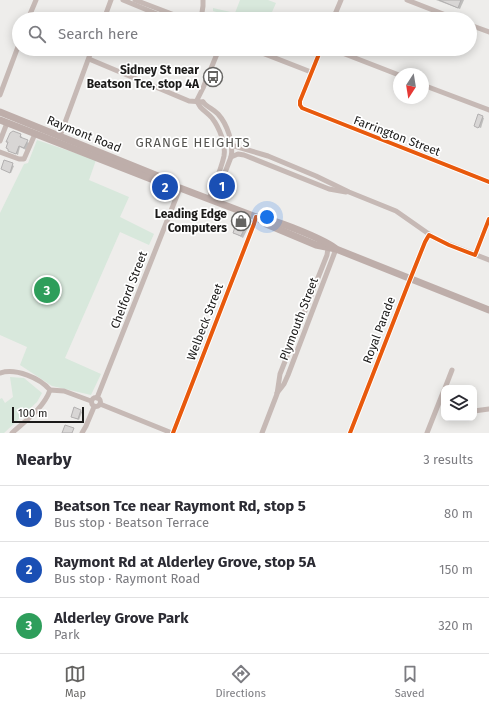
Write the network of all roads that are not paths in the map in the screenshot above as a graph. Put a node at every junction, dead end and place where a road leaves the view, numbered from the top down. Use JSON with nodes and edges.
{"nodes":[{"id":1,"x":36,"y":0,"type":"edge"},
{"id":2,"x":111,"y":0,"type":"edge"},
{"id":3,"x":123,"y":0,"type":"edge"},
{"id":4,"x":135,"y":0,"type":"edge"},
{"id":5,"x":203,"y":0,"type":"edge"},
{"id":6,"x":341,"y":0,"type":"edge"},
{"id":7,"x":407,"y":0,"type":"edge"},
{"id":8,"x":31,"y":12,"type":"edge"},
{"id":9,"x":107,"y":12,"type":"edge"},
{"id":10,"x":152,"y":12,"type":"edge"},
{"id":11,"x":167,"y":12,"type":"edge"},
{"id":12,"x":203,"y":12,"type":"edge"},
{"id":13,"x":336,"y":12,"type":"edge"},
{"id":14,"x":438,"y":12,"type":"edge"},
{"id":15,"x":477,"y":27,"type":"edge"},
{"id":16,"x":489,"y":32,"type":"edge"},
{"id":17,"x":15,"y":56,"type":"edge"},
{"id":18,"x":90,"y":56,"type":"edge"},
{"id":19,"x":216,"y":56,"type":"edge"},
{"id":20,"x":270,"y":56,"type":"edge"},
{"id":21,"x":318,"y":56,"type":"edge"},
{"id":22,"x":350,"y":56,"type":"edge"},
{"id":23,"x":89,"y":59,"type":"junction"},
{"id":24,"x":311,"y":72,"type":"junction"},
{"id":25,"x":393,"y":73,"type":"edge"},
{"id":26,"x":429,"y":87,"type":"edge"},
{"id":27,"x":0,"y":95,"type":"edge"},
{"id":28,"x":200,"y":102,"type":"junction"},
{"id":29,"x":489,"y":110,"type":"edge"},
{"id":30,"x":0,"y":112,"type":"edge"},
{"id":31,"x":0,"y":120,"type":"edge"},
{"id":32,"x":8,"y":123,"type":"junction"},
{"id":33,"x":35,"y":134,"type":"junction"},
{"id":34,"x":59,"y":139,"type":"junction"},
{"id":35,"x":0,"y":140,"type":"edge"},
{"id":36,"x":232,"y":144,"type":"junction"},
{"id":37,"x":246,"y":148,"type":"junction"},
{"id":38,"x":0,"y":152,"type":"edge"},
{"id":39,"x":231,"y":156,"type":"junction"},
{"id":40,"x":245,"y":156,"type":"junction"},
{"id":41,"x":221,"y":172,"type":"junction"},
{"id":42,"x":489,"y":182,"type":"edge"},
{"id":43,"x":180,"y":188,"type":"junction"},
{"id":44,"x":349,"y":192,"type":"junction"},
{"id":45,"x":211,"y":200,"type":"junction"},
{"id":46,"x":256,"y":217,"type":"junction"},
{"id":47,"x":489,"y":220,"type":"edge"},
{"id":48,"x":429,"y":235,"type":"junction"},
{"id":49,"x":328,"y":248,"type":"junction"},
{"id":50,"x":336,"y":249,"type":"junction"},
{"id":51,"x":475,"y":255,"type":"junction"},
{"id":52,"x":489,"y":260,"type":"edge"},
{"id":53,"x":410,"y":278,"type":"junction"},
{"id":54,"x":489,"y":310,"type":"edge"},
{"id":55,"x":452,"y":370,"type":"dead end"},
{"id":56,"x":0,"y":373,"type":"edge"},
{"id":57,"x":446,"y":385,"type":"edge"},
{"id":58,"x":50,"y":390,"type":"junction"},
{"id":59,"x":277,"y":394,"type":"junction"},
{"id":60,"x":97,"y":398,"type":"junction"},
{"id":61,"x":91,"y":401,"type":"junction"},
{"id":62,"x":100,"y":404,"type":"junction"},
{"id":63,"x":441,"y":405,"type":"edge"},
{"id":64,"x":94,"y":407,"type":"junction"},
{"id":65,"x":489,"y":410,"type":"edge"},
{"id":66,"x":477,"y":411,"type":"edge"},
{"id":67,"x":12,"y":433,"type":"edge"},
{"id":68,"x":82,"y":433,"type":"edge"},
{"id":69,"x":171,"y":433,"type":"edge"},
{"id":70,"x":262,"y":433,"type":"edge"},
{"id":71,"x":350,"y":433,"type":"edge"},
{"id":72,"x":427,"y":433,"type":"edge"}],
"edges":[{"from":1,"to":8,"type":"street"},
{"from":2,"to":9,"type":"street"},
{"from":3,"to":10,"type":"street"},
{"from":4,"to":11,"type":"street"},
{"from":5,"to":12,"type":"street"},
{"from":6,"to":13,"type":"street"},
{"from":7,"to":14,"type":"street"},
{"from":15,"to":16,"type":"street"},
{"from":17,"to":27,"type":"street"},
{"from":18,"to":23,"type":"street"},
{"from":19,"to":28,"type":"street"},
{"from":20,"to":24,"type":"street"},
{"from":21,"to":24,"type":"street"},
{"from":22,"to":25,"type":"street"},
{"from":23,"to":28,"type":"street"},
{"from":23,"to":34,"type":"street"},
{"from":24,"to":42,"type":"street","name":"Farrington Street"},
{"from":26,"to":29,"type":"street"},
{"from":28,"to":36,"type":"street"},
{"from":28,"to":41,"type":"street"},
{"from":30,"to":34,"type":"main road","name":"Raymont Road"},
{"from":31,"to":32,"type":"main road","name":"Raymont Road"},
{"from":32,"to":33,"type":"main road","name":"Raymont Road"},
{"from":32,"to":35,"type":"street"},
{"from":33,"to":34,"type":"main road","name":"Raymont Road"},
{"from":33,"to":38,"type":"street"},
{"from":34,"to":43,"type":"main road","name":"Raymont Road"},
{"from":36,"to":37,"type":"street"},
{"from":36,"to":39,"type":"street"},
{"from":37,"to":40,"type":"street"},
{"from":37,"to":44,"type":"street"},
{"from":39,"to":40,"type":"street"},
{"from":39,"to":41,"type":"street"},
{"from":40,"to":44,"type":"street"},
{"from":41,"to":45,"type":"street"},
{"from":43,"to":45,"type":"main road","name":"Raymont Road"},
{"from":43,"to":60,"type":"street","name":"Chelford Street"},
{"from":44,"to":48,"type":"street"},
{"from":45,"to":46,"type":"main road","name":"Raymont Road"},
{"from":46,"to":49,"type":"main road","name":"Raymont Road"},
{"from":46,"to":50,"type":"main road","name":"Raymont Road"},
{"from":46,"to":69,"type":"street","name":"Welbeck Street"},
{"from":47,"to":51,"type":"street"},
{"from":48,"to":51,"type":"street"},
{"from":48,"to":53,"type":"street","name":"Royal Parade"},
{"from":49,"to":50,"type":"main road","name":"Raymont Road"},
{"from":49,"to":59,"type":"street","name":"Plymouth Street"},
{"from":50,"to":53,"type":"main road","name":"Raymont Road"},
{"from":50,"to":59,"type":"street","name":"Plymouth Street"},
{"from":51,"to":52,"type":"street"},
{"from":53,"to":54,"type":"main road","name":"Raymont Road"},
{"from":53,"to":71,"type":"street","name":"Royal Parade"},
{"from":55,"to":57,"type":"street"},
{"from":56,"to":58,"type":"street"},
{"from":58,"to":61,"type":"street"},
{"from":58,"to":67,"type":"street"},
{"from":59,"to":70,"type":"street","name":"Plymouth Street"},
{"from":60,"to":61,"type":"street"},
{"from":60,"to":62,"type":"street"},
{"from":61,"to":64,"type":"street"},
{"from":62,"to":64,"type":"street"},
{"from":62,"to":69,"type":"street"},
{"from":63,"to":72,"type":"street"},
{"from":64,"to":68,"type":"street"},
{"from":65,"to":66,"type":"street"}]}
